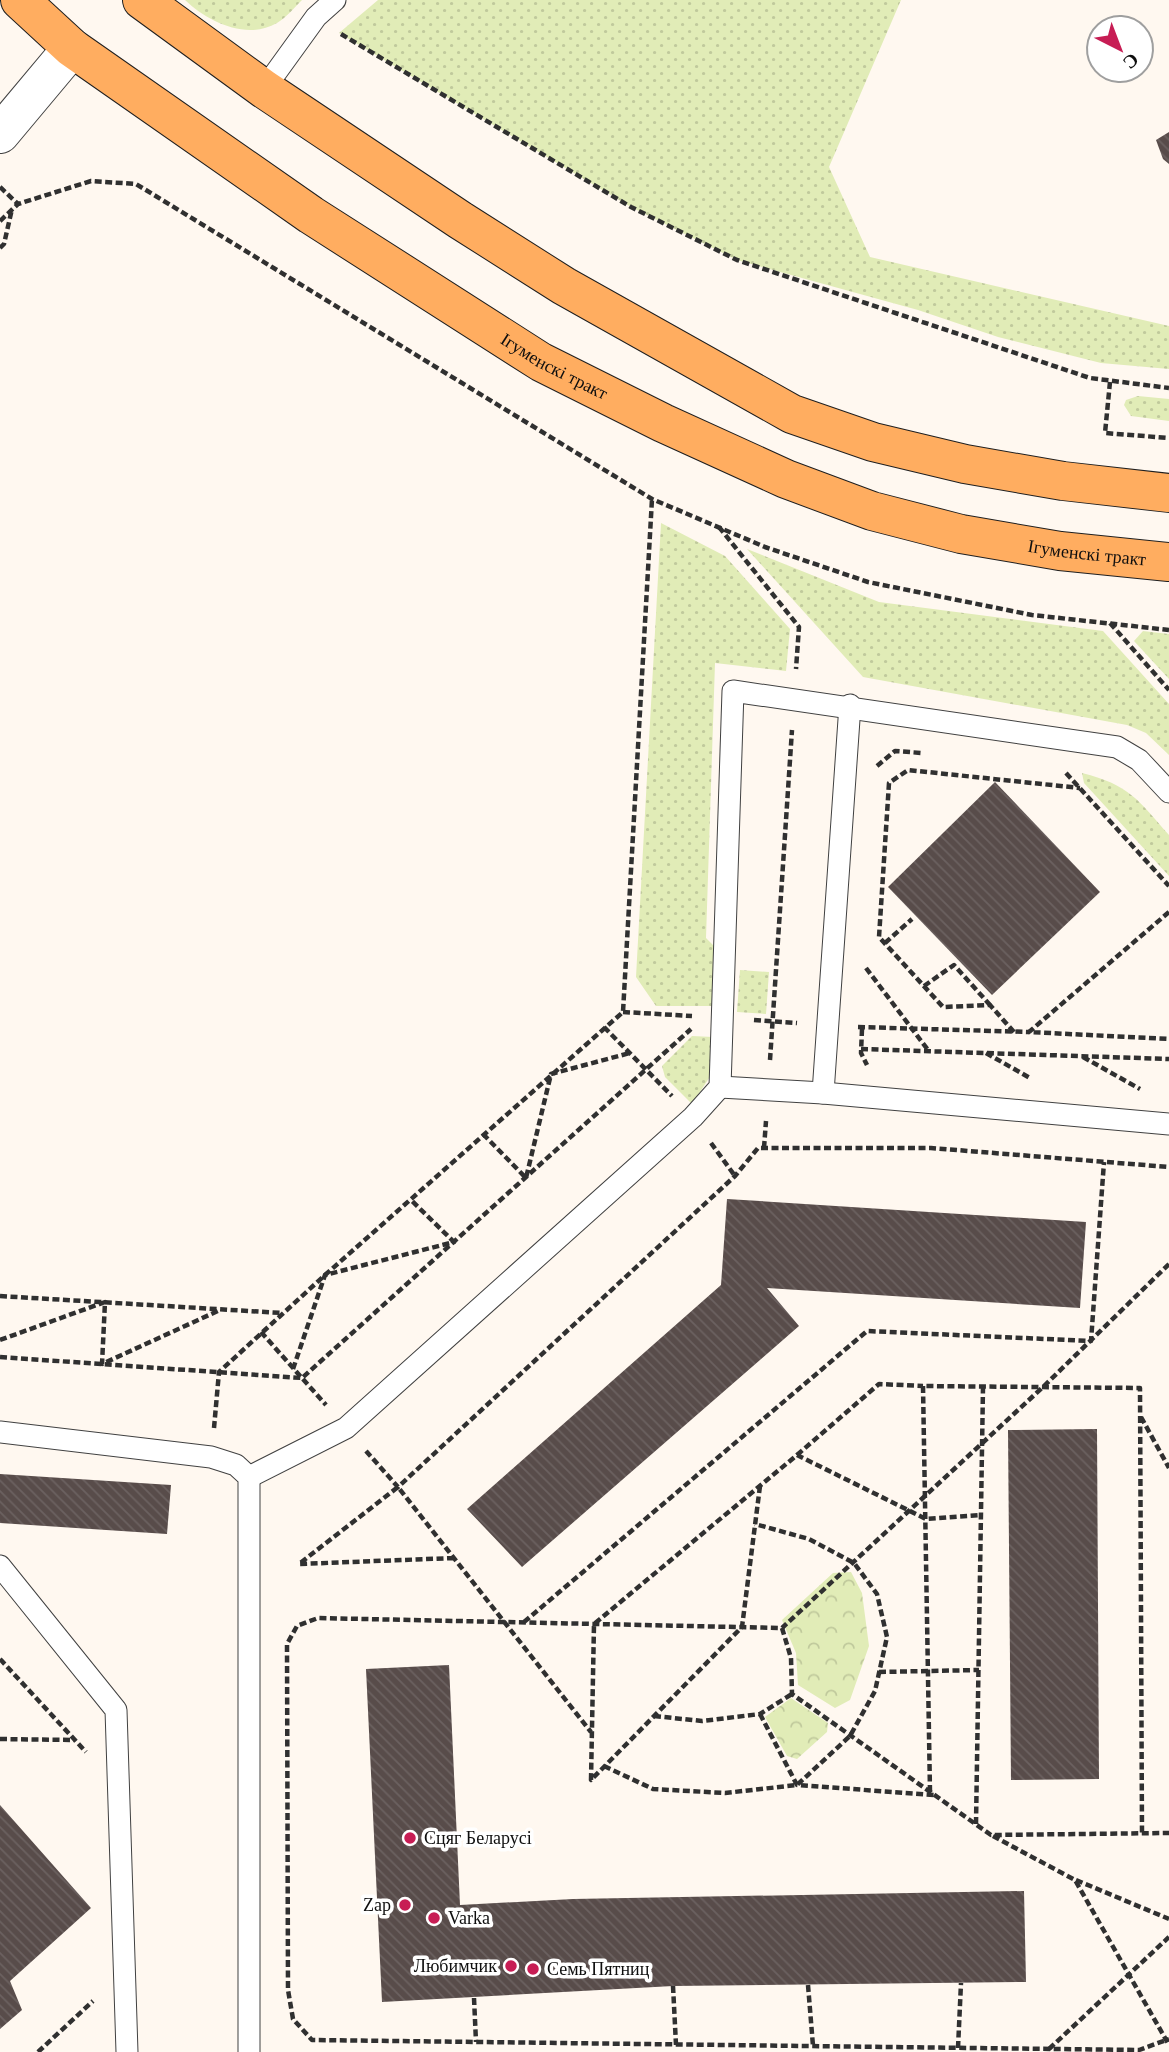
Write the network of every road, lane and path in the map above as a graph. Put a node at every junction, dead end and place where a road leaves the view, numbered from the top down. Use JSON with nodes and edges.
{"nodes":[{"id":1,"x":20,"y":0,"type":"edge"},
{"id":2,"x":142,"y":0,"type":"edge"},
{"id":3,"x":335,"y":0,"type":"edge"},
{"id":4,"x":316,"y":17,"type":"junction"},
{"id":5,"x":72,"y":48,"type":"junction"},
{"id":6,"x":264,"y":89,"type":"junction"},
{"id":7,"x":0,"y":134,"type":"edge"},
{"id":8,"x":0,"y":187,"type":"edge"},
{"id":9,"x":12,"y":209,"type":"junction"},
{"id":10,"x":0,"y":220,"type":"edge"},
{"id":11,"x":0,"y":247,"type":"edge"},
{"id":12,"x":1110,"y":382,"type":"junction"},
{"id":13,"x":1169,"y":388,"type":"edge"},
{"id":14,"x":1169,"y":438,"type":"edge"},
{"id":15,"x":1169,"y":493,"type":"edge"},
{"id":16,"x":652,"y":499,"type":"dead end"},
{"id":17,"x":717,"y":524,"type":"dead end"},
{"id":18,"x":1169,"y":562,"type":"edge"},
{"id":19,"x":1110,"y":623,"type":"dead end"},
{"id":20,"x":1169,"y":690,"type":"edge"},
{"id":21,"x":794,"y":698,"type":"junction"},
{"id":22,"x":850,"y":705,"type":"junction"},
{"id":23,"x":936,"y":755,"type":"dead end"},
{"id":24,"x":1059,"y":764,"type":"dead end"},
{"id":25,"x":875,"y":780,"type":"dead end"},
{"id":26,"x":1080,"y":788,"type":"junction"},
{"id":27,"x":1169,"y":792,"type":"edge"},
{"id":28,"x":1169,"y":886,"type":"edge"},
{"id":29,"x":1169,"y":912,"type":"edge"},
{"id":30,"x":912,"y":919,"type":"dead end"},
{"id":31,"x":885,"y":943,"type":"junction"},
{"id":32,"x":866,"y":955,"type":"dead end"},
{"id":33,"x":866,"y":968,"type":"junction"},
{"id":34,"x":865,"y":980,"type":"dead end"},
{"id":35,"x":924,"y":986,"type":"junction"},
{"id":36,"x":990,"y":1005,"type":"junction"},
{"id":37,"x":863,"y":1015,"type":"dead end"},
{"id":38,"x":694,"y":1026,"type":"dead end"},
{"id":39,"x":862,"y":1027,"type":"junction"},
{"id":40,"x":911,"y":1028,"type":"junction"},
{"id":41,"x":1014,"y":1032,"type":"junction"},
{"id":42,"x":1029,"y":1032,"type":"junction"},
{"id":43,"x":1169,"y":1039,"type":"edge"},
{"id":44,"x":861,"y":1049,"type":"junction"},
{"id":45,"x":929,"y":1051,"type":"junction"},
{"id":46,"x":630,"y":1053,"type":"dead end"},
{"id":47,"x":986,"y":1053,"type":"junction"},
{"id":48,"x":1082,"y":1056,"type":"junction"},
{"id":49,"x":1169,"y":1059,"type":"edge"},
{"id":50,"x":551,"y":1074,"type":"junction"},
{"id":51,"x":873,"y":1077,"type":"dead end"},
{"id":52,"x":1034,"y":1080,"type":"dead end"},
{"id":53,"x":720,"y":1087,"type":"junction"},
{"id":54,"x":768,"y":1089,"type":"junction"},
{"id":55,"x":1134,"y":1092,"type":"dead end"},
{"id":56,"x":823,"y":1093,"type":"junction"},
{"id":57,"x":1169,"y":1124,"type":"edge"},
{"id":58,"x":483,"y":1134,"type":"junction"},
{"id":59,"x":764,"y":1148,"type":"junction"},
{"id":60,"x":1104,"y":1162,"type":"junction"},
{"id":61,"x":1169,"y":1167,"type":"edge"},
{"id":62,"x":526,"y":1178,"type":"junction"},
{"id":63,"x":410,"y":1199,"type":"junction"},
{"id":64,"x":454,"y":1242,"type":"junction"},
{"id":65,"x":1169,"y":1264,"type":"edge"},
{"id":66,"x":325,"y":1275,"type":"junction"},
{"id":67,"x":0,"y":1296,"type":"edge"},
{"id":68,"x":105,"y":1302,"type":"junction"},
{"id":69,"x":220,"y":1310,"type":"junction"},
{"id":70,"x":282,"y":1313,"type":"junction"},
{"id":71,"x":0,"y":1340,"type":"edge"},
{"id":72,"x":1091,"y":1341,"type":"junction"},
{"id":73,"x":0,"y":1357,"type":"edge"},
{"id":74,"x":102,"y":1364,"type":"junction"},
{"id":75,"x":293,"y":1369,"type":"dead end"},
{"id":76,"x":219,"y":1372,"type":"junction"},
{"id":77,"x":923,"y":1386,"type":"junction"},
{"id":78,"x":983,"y":1387,"type":"junction"},
{"id":79,"x":1043,"y":1387,"type":"junction"},
{"id":80,"x":1140,"y":1416,"type":"junction"},
{"id":81,"x":0,"y":1432,"type":"edge"},
{"id":82,"x":983,"y":1444,"type":"junction"},
{"id":83,"x":797,"y":1455,"type":"junction"},
{"id":84,"x":211,"y":1457,"type":"junction"},
{"id":85,"x":1169,"y":1468,"type":"edge"},
{"id":86,"x":249,"y":1477,"type":"junction"},
{"id":87,"x":760,"y":1486,"type":"junction"},
{"id":88,"x":398,"y":1487,"type":"junction"},
{"id":89,"x":925,"y":1496,"type":"junction"},
{"id":90,"x":909,"y":1511,"type":"junction"},
{"id":91,"x":981,"y":1515,"type":"junction"},
{"id":92,"x":926,"y":1518,"type":"junction"},
{"id":93,"x":755,"y":1524,"type":"junction"},
{"id":94,"x":454,"y":1558,"type":"junction"},
{"id":95,"x":854,"y":1563,"type":"junction"},
{"id":96,"x":0,"y":1566,"type":"edge"},
{"id":97,"x":504,"y":1622,"type":"junction"},
{"id":98,"x":523,"y":1623,"type":"junction"},
{"id":99,"x":594,"y":1624,"type":"junction"},
{"id":100,"x":742,"y":1627,"type":"junction"},
{"id":101,"x":782,"y":1628,"type":"junction"},
{"id":102,"x":0,"y":1659,"type":"edge"},
{"id":103,"x":979,"y":1670,"type":"junction"},
{"id":104,"x":929,"y":1671,"type":"junction"},
{"id":105,"x":879,"y":1672,"type":"junction"},
{"id":106,"x":792,"y":1694,"type":"junction"},
{"id":107,"x":760,"y":1714,"type":"junction"},
{"id":108,"x":654,"y":1716,"type":"junction"},
{"id":109,"x":592,"y":1733,"type":"junction"},
{"id":110,"x":850,"y":1735,"type":"junction"},
{"id":111,"x":0,"y":1739,"type":"edge"},
{"id":112,"x":74,"y":1740,"type":"junction"},
{"id":113,"x":90,"y":1756,"type":"dead end"},
{"id":114,"x":604,"y":1766,"type":"junction"},
{"id":115,"x":797,"y":1785,"type":"junction"},
{"id":116,"x":932,"y":1794,"type":"junction"},
{"id":117,"x":976,"y":1825,"type":"junction"},
{"id":118,"x":1169,"y":1833,"type":"edge"},
{"id":119,"x":991,"y":1835,"type":"junction"},
{"id":120,"x":1142,"y":1835,"type":"junction"},
{"id":121,"x":1075,"y":1880,"type":"junction"},
{"id":122,"x":1169,"y":1919,"type":"edge"},
{"id":123,"x":1169,"y":1937,"type":"edge"},
{"id":124,"x":1127,"y":1973,"type":"junction"},
{"id":125,"x":961,"y":1983,"type":"dead end"},
{"id":126,"x":808,"y":1985,"type":"dead end"},
{"id":127,"x":673,"y":1986,"type":"dead end"},
{"id":128,"x":93,"y":1991,"type":"dead end"},
{"id":129,"x":474,"y":1998,"type":"dead end"},
{"id":130,"x":1168,"y":2041,"type":"edge"},
{"id":131,"x":476,"y":2043,"type":"junction"},
{"id":132,"x":676,"y":2045,"type":"junction"},
{"id":133,"x":813,"y":2046,"type":"junction"},
{"id":134,"x":958,"y":2048,"type":"junction"},
{"id":135,"x":1049,"y":2049,"type":"junction"},
{"id":136,"x":38,"y":2052,"type":"edge"},
{"id":137,"x":127,"y":2052,"type":"edge"},
{"id":138,"x":249,"y":2052,"type":"edge"}],
"edges":[{"from":1,"to":5,"type":"main road","name":"Ігуменскі тракт"},
{"from":2,"to":6,"type":"main road"},
{"from":3,"to":4,"type":"lane"},
{"from":4,"to":6,"type":"lane"},
{"from":4,"to":12,"type":"path"},
{"from":5,"to":7,"type":"street"},
{"from":5,"to":18,"type":"main road","name":"Ігуменскі тракт"},
{"from":6,"to":15,"type":"main road"},
{"from":8,"to":9,"type":"path"},
{"from":9,"to":10,"type":"path"},
{"from":9,"to":11,"type":"path"},
{"from":12,"to":13,"type":"path"},
{"from":12,"to":14,"type":"path"},
{"from":16,"to":50,"type":"path"},
{"from":17,"to":21,"type":"path"},
{"from":19,"to":20,"type":"path"},
{"from":21,"to":22,"type":"lane"},
{"from":21,"to":53,"type":"lane"},
{"from":21,"to":54,"type":"path"},
{"from":22,"to":27,"type":"lane"},
{"from":22,"to":56,"type":"lane"},
{"from":23,"to":25,"type":"path"},
{"from":24,"to":26,"type":"path"},
{"from":26,"to":28,"type":"path"},
{"from":26,"to":31,"type":"path"},
{"from":29,"to":42,"type":"path"},
{"from":30,"to":31,"type":"path"},
{"from":31,"to":35,"type":"path"},
{"from":32,"to":33,"type":"path"},
{"from":33,"to":34,"type":"path"},
{"from":33,"to":40,"type":"path"},
{"from":35,"to":36,"type":"path"},
{"from":35,"to":36,"type":"path"},
{"from":36,"to":41,"type":"path"},
{"from":37,"to":39,"type":"path"},
{"from":38,"to":62,"type":"path"},
{"from":39,"to":40,"type":"path"},
{"from":39,"to":44,"type":"path"},
{"from":40,"to":41,"type":"path"},
{"from":40,"to":45,"type":"path"},
{"from":41,"to":42,"type":"path"},
{"from":42,"to":43,"type":"path"},
{"from":44,"to":45,"type":"path"},
{"from":44,"to":51,"type":"path"},
{"from":45,"to":47,"type":"path"},
{"from":46,"to":50,"type":"path"},
{"from":47,"to":48,"type":"path"},
{"from":47,"to":52,"type":"path"},
{"from":48,"to":49,"type":"path"},
{"from":48,"to":55,"type":"path"},
{"from":50,"to":58,"type":"path"},
{"from":50,"to":62,"type":"path"},
{"from":53,"to":54,"type":"lane"},
{"from":53,"to":86,"type":"lane"},
{"from":54,"to":56,"type":"lane"},
{"from":54,"to":59,"type":"path"},
{"from":56,"to":57,"type":"lane"},
{"from":58,"to":62,"type":"path"},
{"from":58,"to":63,"type":"path"},
{"from":59,"to":60,"type":"path"},
{"from":59,"to":88,"type":"path"},
{"from":60,"to":61,"type":"path"},
{"from":60,"to":72,"type":"path"},
{"from":62,"to":64,"type":"path"},
{"from":63,"to":64,"type":"path"},
{"from":63,"to":66,"type":"path"},
{"from":64,"to":66,"type":"path"},
{"from":64,"to":76,"type":"path"},
{"from":65,"to":72,"type":"path"},
{"from":66,"to":70,"type":"path"},
{"from":66,"to":75,"type":"path"},
{"from":67,"to":68,"type":"path"},
{"from":68,"to":69,"type":"path"},
{"from":68,"to":71,"type":"path"},
{"from":68,"to":74,"type":"path"},
{"from":69,"to":70,"type":"path"},
{"from":69,"to":74,"type":"path"},
{"from":70,"to":76,"type":"path"},
{"from":72,"to":79,"type":"path"},
{"from":72,"to":98,"type":"path"},
{"from":73,"to":74,"type":"path"},
{"from":74,"to":76,"type":"path"},
{"from":76,"to":84,"type":"path"},
{"from":77,"to":78,"type":"path"},
{"from":77,"to":83,"type":"path"},
{"from":77,"to":89,"type":"path"},
{"from":78,"to":79,"type":"path"},
{"from":78,"to":82,"type":"path"},
{"from":79,"to":80,"type":"path"},
{"from":79,"to":82,"type":"path"},
{"from":80,"to":85,"type":"path"},
{"from":80,"to":120,"type":"path"},
{"from":81,"to":84,"type":"lane"},
{"from":82,"to":89,"type":"path"},
{"from":82,"to":91,"type":"path"},
{"from":83,"to":87,"type":"path"},
{"from":83,"to":90,"type":"path"},
{"from":84,"to":86,"type":"lane"},
{"from":86,"to":138,"type":"lane"},
{"from":87,"to":93,"type":"path"},
{"from":87,"to":99,"type":"path"},
{"from":88,"to":94,"type":"path"},
{"from":88,"to":94,"type":"path"},
{"from":89,"to":90,"type":"path"},
{"from":89,"to":92,"type":"path"},
{"from":90,"to":92,"type":"path"},
{"from":90,"to":95,"type":"path"},
{"from":91,"to":92,"type":"path"},
{"from":91,"to":103,"type":"path"},
{"from":92,"to":104,"type":"path"},
{"from":93,"to":95,"type":"path"},
{"from":93,"to":100,"type":"path"},
{"from":94,"to":97,"type":"path"},
{"from":95,"to":101,"type":"path"},
{"from":95,"to":105,"type":"path"},
{"from":96,"to":137,"type":"lane"},
{"from":97,"to":98,"type":"path"},
{"from":97,"to":109,"type":"path"},
{"from":97,"to":131,"type":"path"},
{"from":98,"to":99,"type":"path"},
{"from":99,"to":100,"type":"path"},
{"from":99,"to":109,"type":"path"},
{"from":100,"to":101,"type":"path"},
{"from":100,"to":108,"type":"path"},
{"from":101,"to":106,"type":"path"},
{"from":102,"to":112,"type":"path"},
{"from":103,"to":104,"type":"path"},
{"from":103,"to":117,"type":"path"},
{"from":104,"to":105,"type":"path"},
{"from":104,"to":116,"type":"path"},
{"from":105,"to":110,"type":"path"},
{"from":106,"to":107,"type":"path"},
{"from":106,"to":110,"type":"path"},
{"from":107,"to":108,"type":"path"},
{"from":107,"to":115,"type":"path"},
{"from":108,"to":114,"type":"path"},
{"from":109,"to":114,"type":"path"},
{"from":110,"to":115,"type":"path"},
{"from":110,"to":116,"type":"path"},
{"from":111,"to":112,"type":"path"},
{"from":112,"to":113,"type":"path"},
{"from":114,"to":115,"type":"path"},
{"from":115,"to":116,"type":"path"},
{"from":116,"to":117,"type":"path"},
{"from":117,"to":119,"type":"path"},
{"from":118,"to":120,"type":"path"},
{"from":119,"to":120,"type":"path"},
{"from":119,"to":121,"type":"path"},
{"from":121,"to":122,"type":"path"},
{"from":121,"to":124,"type":"path"},
{"from":123,"to":124,"type":"path"},
{"from":124,"to":130,"type":"path"},
{"from":124,"to":135,"type":"path"},
{"from":125,"to":134,"type":"path"},
{"from":126,"to":133,"type":"path"},
{"from":127,"to":132,"type":"path"},
{"from":128,"to":136,"type":"path"},
{"from":129,"to":131,"type":"path"},
{"from":130,"to":135,"type":"path"},
{"from":131,"to":132,"type":"path"},
{"from":132,"to":133,"type":"path"},
{"from":133,"to":134,"type":"path"},
{"from":134,"to":135,"type":"path"}]}
